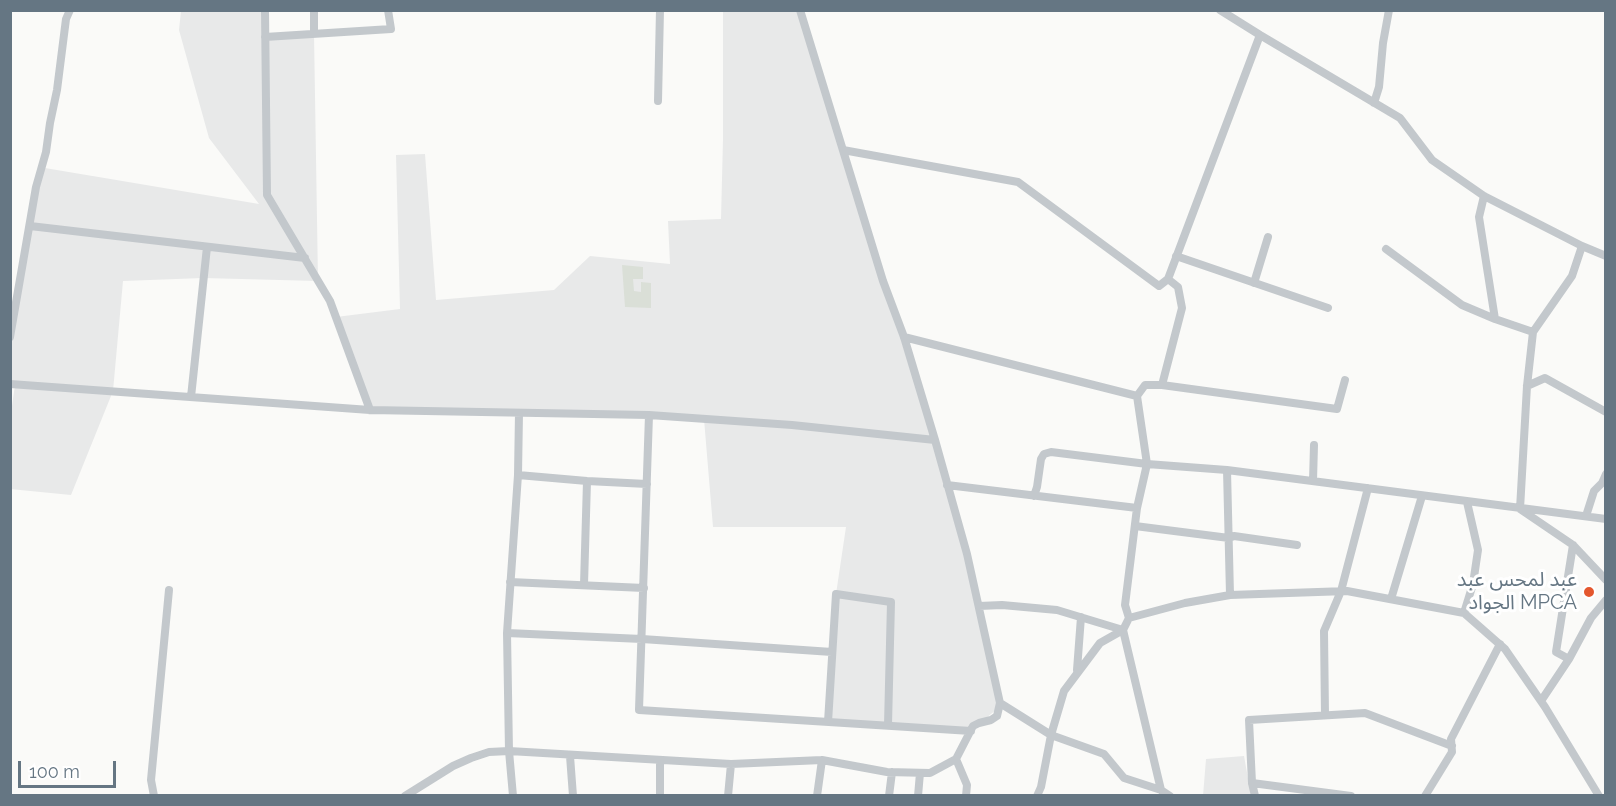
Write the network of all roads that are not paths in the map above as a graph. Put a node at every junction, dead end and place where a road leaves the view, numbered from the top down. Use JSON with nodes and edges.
{"nodes":[{"id":1,"x":70,"y":10,"type":"edge"},
{"id":2,"x":265,"y":10,"type":"edge"},
{"id":3,"x":314,"y":10,"type":"edge"},
{"id":4,"x":388,"y":10,"type":"edge"},
{"id":5,"x":660,"y":10,"type":"edge"},
{"id":6,"x":800,"y":10,"type":"edge"},
{"id":7,"x":1220,"y":10,"type":"edge"},
{"id":8,"x":1389,"y":10,"type":"edge"},
{"id":9,"x":314,"y":34,"type":"junction"},
{"id":10,"x":1260,"y":35,"type":"junction"},
{"id":11,"x":265,"y":37,"type":"junction"},
{"id":12,"x":658,"y":101,"type":"dead end"},
{"id":13,"x":1374,"y":103,"type":"junction"},
{"id":14,"x":843,"y":150,"type":"junction"},
{"id":15,"x":1485,"y":196,"type":"junction"},
{"id":16,"x":30,"y":226,"type":"junction"},
{"id":17,"x":1268,"y":237,"type":"dead end"},
{"id":18,"x":1582,"y":246,"type":"junction"},
{"id":19,"x":207,"y":247,"type":"junction"},
{"id":20,"x":1386,"y":249,"type":"dead end"},
{"id":21,"x":1176,"y":256,"type":"junction"},
{"id":22,"x":1605,"y":256,"type":"edge"},
{"id":23,"x":305,"y":258,"type":"junction"},
{"id":24,"x":1168,"y":279,"type":"junction"},
{"id":25,"x":1254,"y":283,"type":"junction"},
{"id":26,"x":1328,"y":308,"type":"dead end"},
{"id":27,"x":1495,"y":319,"type":"junction"},
{"id":28,"x":1533,"y":332,"type":"junction"},
{"id":29,"x":10,"y":337,"type":"edge"},
{"id":30,"x":904,"y":337,"type":"junction"},
{"id":31,"x":1345,"y":380,"type":"dead end"},
{"id":32,"x":10,"y":384,"type":"edge"},
{"id":33,"x":1162,"y":385,"type":"junction"},
{"id":34,"x":1527,"y":386,"type":"junction"},
{"id":35,"x":1137,"y":396,"type":"junction"},
{"id":36,"x":191,"y":397,"type":"junction"},
{"id":37,"x":370,"y":410,"type":"junction"},
{"id":38,"x":1605,"y":412,"type":"edge"},
{"id":39,"x":519,"y":413,"type":"junction"},
{"id":40,"x":649,"y":415,"type":"junction"},
{"id":41,"x":934,"y":440,"type":"junction"},
{"id":42,"x":1314,"y":445,"type":"dead end"},
{"id":43,"x":1147,"y":464,"type":"junction"},
{"id":44,"x":1227,"y":470,"type":"junction"},
{"id":45,"x":1605,"y":474,"type":"edge"},
{"id":46,"x":518,"y":475,"type":"junction"},
{"id":47,"x":587,"y":481,"type":"junction"},
{"id":48,"x":1313,"y":481,"type":"junction"},
{"id":49,"x":647,"y":484,"type":"junction"},
{"id":50,"x":947,"y":485,"type":"junction"},
{"id":51,"x":1368,"y":489,"type":"junction"},
{"id":52,"x":1034,"y":496,"type":"junction"},
{"id":53,"x":1422,"y":496,"type":"junction"},
{"id":54,"x":1467,"y":502,"type":"junction"},
{"id":55,"x":1137,"y":508,"type":"junction"},
{"id":56,"x":1520,"y":508,"type":"junction"},
{"id":57,"x":1586,"y":516,"type":"junction"},
{"id":58,"x":1605,"y":519,"type":"edge"},
{"id":59,"x":1135,"y":526,"type":"junction"},
{"id":60,"x":1229,"y":538,"type":"junction"},
{"id":61,"x":1297,"y":545,"type":"dead end"},
{"id":62,"x":1573,"y":545,"type":"junction"},
{"id":63,"x":1605,"y":580,"type":"edge"},
{"id":64,"x":510,"y":582,"type":"junction"},
{"id":65,"x":584,"y":585,"type":"junction"},
{"id":66,"x":644,"y":588,"type":"junction"},
{"id":67,"x":170,"y":590,"type":"dead end"},
{"id":68,"x":1341,"y":591,"type":"junction"},
{"id":69,"x":1230,"y":595,"type":"junction"},
{"id":70,"x":1391,"y":599,"type":"junction"},
{"id":71,"x":1605,"y":600,"type":"edge"},
{"id":72,"x":979,"y":606,"type":"junction"},
{"id":73,"x":1464,"y":613,"type":"junction"},
{"id":74,"x":1081,"y":617,"type":"junction"},
{"id":75,"x":1129,"y":618,"type":"junction"},
{"id":76,"x":1123,"y":630,"type":"junction"},
{"id":77,"x":507,"y":633,"type":"junction"},
{"id":78,"x":642,"y":639,"type":"junction"},
{"id":79,"x":1500,"y":644,"type":"junction"},
{"id":80,"x":832,"y":652,"type":"junction"},
{"id":81,"x":1569,"y":659,"type":"junction"},
{"id":82,"x":1077,"y":671,"type":"junction"},
{"id":83,"x":1541,"y":701,"type":"junction"},
{"id":84,"x":1000,"y":704,"type":"junction"},
{"id":85,"x":1325,"y":714,"type":"junction"},
{"id":86,"x":828,"y":722,"type":"junction"},
{"id":87,"x":888,"y":725,"type":"junction"},
{"id":88,"x":971,"y":731,"type":"junction"},
{"id":89,"x":1051,"y":735,"type":"junction"},
{"id":90,"x":1452,"y":746,"type":"junction"},
{"id":91,"x":509,"y":751,"type":"junction"},
{"id":92,"x":570,"y":756,"type":"junction"},
{"id":93,"x":822,"y":759,"type":"junction"},
{"id":94,"x":956,"y":759,"type":"junction"},
{"id":95,"x":660,"y":761,"type":"junction"},
{"id":96,"x":731,"y":764,"type":"junction"},
{"id":97,"x":892,"y":772,"type":"junction"},
{"id":98,"x":920,"y":773,"type":"junction"},
{"id":99,"x":1252,"y":783,"type":"junction"},
{"id":100,"x":1161,"y":790,"type":"junction"},
{"id":101,"x":154,"y":795,"type":"edge"},
{"id":102,"x":405,"y":795,"type":"edge"},
{"id":103,"x":513,"y":795,"type":"edge"},
{"id":104,"x":573,"y":795,"type":"edge"},
{"id":105,"x":660,"y":795,"type":"edge"},
{"id":106,"x":728,"y":795,"type":"edge"},
{"id":107,"x":817,"y":795,"type":"edge"},
{"id":108,"x":889,"y":795,"type":"edge"},
{"id":109,"x":918,"y":795,"type":"edge"},
{"id":110,"x":966,"y":795,"type":"edge"},
{"id":111,"x":1037,"y":795,"type":"edge"},
{"id":112,"x":1170,"y":795,"type":"edge"},
{"id":113,"x":1255,"y":795,"type":"edge"},
{"id":114,"x":1351,"y":795,"type":"edge"},
{"id":115,"x":1425,"y":795,"type":"edge"},
{"id":116,"x":1599,"y":795,"type":"edge"}],
"edges":[{"from":1,"to":16,"type":"street"},
{"from":2,"to":11,"type":"street"},
{"from":3,"to":9,"type":"street"},
{"from":4,"to":9,"type":"street"},
{"from":5,"to":12,"type":"street"},
{"from":6,"to":14,"type":"street"},
{"from":7,"to":10,"type":"street"},
{"from":8,"to":13,"type":"street"},
{"from":9,"to":11,"type":"street"},
{"from":10,"to":13,"type":"street"},
{"from":10,"to":21,"type":"street"},
{"from":11,"to":23,"type":"street"},
{"from":13,"to":15,"type":"street"},
{"from":14,"to":24,"type":"street"},
{"from":14,"to":30,"type":"street"},
{"from":15,"to":18,"type":"street"},
{"from":15,"to":27,"type":"street"},
{"from":16,"to":19,"type":"street"},
{"from":16,"to":29,"type":"street"},
{"from":17,"to":25,"type":"street"},
{"from":18,"to":22,"type":"street"},
{"from":18,"to":28,"type":"street"},
{"from":19,"to":23,"type":"street"},
{"from":19,"to":36,"type":"street"},
{"from":20,"to":27,"type":"street"},
{"from":21,"to":24,"type":"street"},
{"from":21,"to":25,"type":"street"},
{"from":23,"to":37,"type":"street"},
{"from":24,"to":33,"type":"street"},
{"from":25,"to":26,"type":"street"},
{"from":27,"to":28,"type":"street"},
{"from":28,"to":34,"type":"street"},
{"from":30,"to":35,"type":"street"},
{"from":30,"to":41,"type":"street"},
{"from":31,"to":33,"type":"street"},
{"from":32,"to":36,"type":"street"},
{"from":33,"to":35,"type":"street"},
{"from":34,"to":38,"type":"street"},
{"from":34,"to":56,"type":"street"},
{"from":35,"to":43,"type":"street"},
{"from":36,"to":37,"type":"street"},
{"from":37,"to":39,"type":"street"},
{"from":39,"to":40,"type":"street"},
{"from":39,"to":46,"type":"street"},
{"from":40,"to":41,"type":"street"},
{"from":40,"to":49,"type":"street"},
{"from":41,"to":50,"type":"street"},
{"from":42,"to":48,"type":"street"},
{"from":43,"to":44,"type":"street"},
{"from":43,"to":52,"type":"street"},
{"from":43,"to":55,"type":"street"},
{"from":44,"to":48,"type":"street"},
{"from":44,"to":60,"type":"street"},
{"from":45,"to":57,"type":"street"},
{"from":46,"to":47,"type":"street"},
{"from":46,"to":64,"type":"street"},
{"from":47,"to":49,"type":"street"},
{"from":47,"to":65,"type":"street"},
{"from":48,"to":51,"type":"street"},
{"from":49,"to":66,"type":"street"},
{"from":50,"to":52,"type":"street"},
{"from":50,"to":72,"type":"street"},
{"from":51,"to":53,"type":"street"},
{"from":51,"to":68,"type":"street"},
{"from":52,"to":55,"type":"street"},
{"from":53,"to":54,"type":"street"},
{"from":53,"to":70,"type":"street"},
{"from":54,"to":56,"type":"street"},
{"from":54,"to":73,"type":"street"},
{"from":55,"to":59,"type":"street"},
{"from":56,"to":57,"type":"street"},
{"from":56,"to":62,"type":"street"},
{"from":57,"to":58,"type":"street"},
{"from":59,"to":60,"type":"street"},
{"from":59,"to":75,"type":"street"},
{"from":60,"to":61,"type":"street"},
{"from":60,"to":69,"type":"street"},
{"from":62,"to":63,"type":"street"},
{"from":62,"to":81,"type":"street"},
{"from":64,"to":65,"type":"street"},
{"from":64,"to":77,"type":"street"},
{"from":65,"to":66,"type":"street"},
{"from":66,"to":78,"type":"street"},
{"from":67,"to":101,"type":"street"},
{"from":68,"to":69,"type":"street"},
{"from":68,"to":70,"type":"street"},
{"from":68,"to":85,"type":"street"},
{"from":69,"to":75,"type":"street"},
{"from":70,"to":73,"type":"street"},
{"from":71,"to":81,"type":"street"},
{"from":72,"to":74,"type":"street"},
{"from":72,"to":84,"type":"street"},
{"from":73,"to":79,"type":"street"},
{"from":74,"to":76,"type":"street"},
{"from":74,"to":82,"type":"street"},
{"from":75,"to":76,"type":"street"},
{"from":76,"to":82,"type":"street"},
{"from":76,"to":100,"type":"street"},
{"from":77,"to":78,"type":"street"},
{"from":77,"to":91,"type":"street"},
{"from":78,"to":80,"type":"street"},
{"from":78,"to":86,"type":"street"},
{"from":79,"to":83,"type":"street"},
{"from":79,"to":90,"type":"street"},
{"from":80,"to":86,"type":"street"},
{"from":80,"to":87,"type":"street"},
{"from":81,"to":83,"type":"street"},
{"from":82,"to":89,"type":"street"},
{"from":83,"to":116,"type":"street"},
{"from":84,"to":88,"type":"street"},
{"from":84,"to":89,"type":"street"},
{"from":85,"to":90,"type":"street"},
{"from":85,"to":99,"type":"street"},
{"from":86,"to":87,"type":"street"},
{"from":87,"to":88,"type":"street"},
{"from":88,"to":94,"type":"street"},
{"from":89,"to":100,"type":"street"},
{"from":89,"to":111,"type":"street"},
{"from":90,"to":115,"type":"street"},
{"from":91,"to":92,"type":"street"},
{"from":91,"to":102,"type":"street"},
{"from":91,"to":103,"type":"street"},
{"from":92,"to":95,"type":"street"},
{"from":92,"to":104,"type":"street"},
{"from":93,"to":96,"type":"street"},
{"from":93,"to":97,"type":"street"},
{"from":93,"to":107,"type":"street"},
{"from":94,"to":98,"type":"street"},
{"from":94,"to":110,"type":"street"},
{"from":95,"to":96,"type":"street"},
{"from":95,"to":105,"type":"street"},
{"from":96,"to":106,"type":"street"},
{"from":97,"to":98,"type":"street"},
{"from":97,"to":108,"type":"street"},
{"from":98,"to":109,"type":"street"},
{"from":99,"to":113,"type":"street"},
{"from":99,"to":114,"type":"street"},
{"from":100,"to":112,"type":"street"}]}
